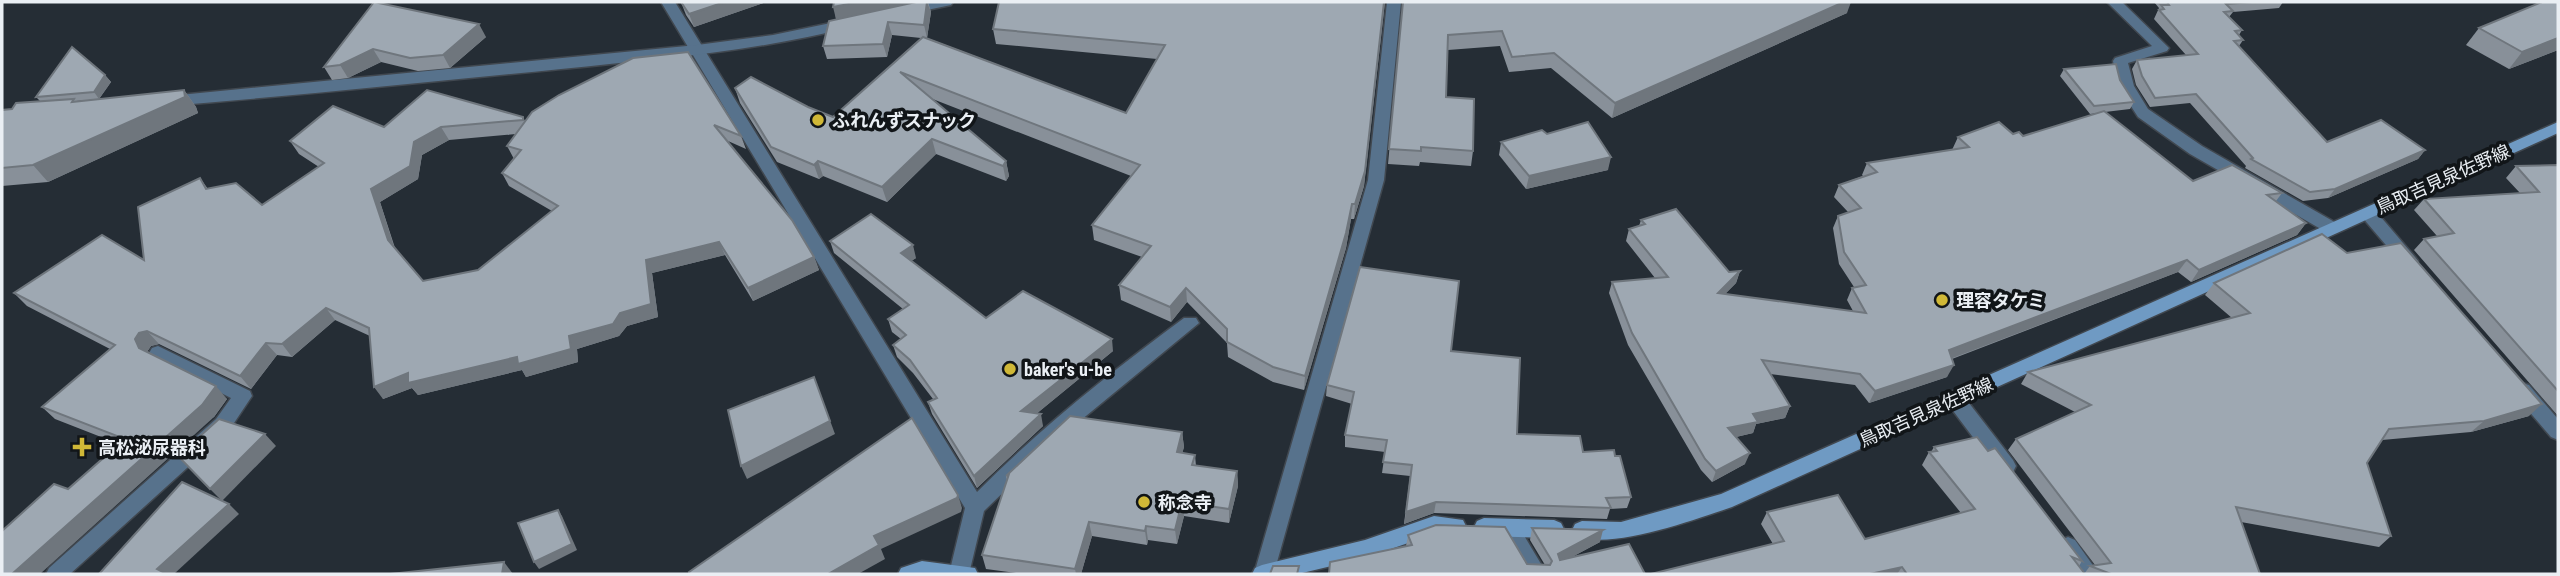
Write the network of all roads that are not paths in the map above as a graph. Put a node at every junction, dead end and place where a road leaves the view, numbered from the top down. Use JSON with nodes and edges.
{"nodes":[{"id":1,"x":668,"y":2,"type":"edge"},
{"id":2,"x":946,"y":2,"type":"edge"},
{"id":3,"x":1394,"y":2,"type":"edge"},
{"id":4,"x":2114,"y":2,"type":"edge"},
{"id":5,"x":892,"y":14,"type":"edge"},
{"id":6,"x":866,"y":19,"type":"edge"},
{"id":7,"x":697,"y":50,"type":"junction"},
{"id":8,"x":150,"y":103,"type":"edge"},
{"id":9,"x":2558,"y":127,"type":"edge"},
{"id":10,"x":2368,"y":214,"type":"junction"},
{"id":11,"x":2332,"y":228,"type":"junction"},
{"id":12,"x":2422,"y":276,"type":"edge"},
{"id":13,"x":1190,"y":323,"type":"dead end"},
{"id":14,"x":158,"y":353,"type":"edge"},
{"id":15,"x":2513,"y":380,"type":"edge"},
{"id":16,"x":1955,"y":399,"type":"junction"},
{"id":17,"x":2558,"y":432,"type":"edge"},
{"id":18,"x":2022,"y":487,"type":"edge"},
{"id":19,"x":975,"y":507,"type":"junction"},
{"id":20,"x":1509,"y":528,"type":"junction"},
{"id":21,"x":2055,"y":530,"type":"edge"},
{"id":22,"x":1312,"y":568,"type":"edge"},
{"id":23,"x":56,"y":574,"type":"edge"},
{"id":24,"x":908,"y":574,"type":"edge"},
{"id":25,"x":962,"y":574,"type":"edge"},
{"id":26,"x":1263,"y":574,"type":"edge"},
{"id":27,"x":1537,"y":574,"type":"edge"},
{"id":28,"x":2089,"y":574,"type":"edge"}],
"edges":[{"from":1,"to":7,"type":"street"},
{"from":2,"to":5,"type":"street"},
{"from":3,"to":26,"type":"street"},
{"from":4,"to":11,"type":"street"},
{"from":6,"to":7,"type":"street"},
{"from":7,"to":8,"type":"street"},
{"from":7,"to":19,"type":"street"},
{"from":9,"to":10,"type":"main road","name":"鳥取吉見泉佐野線"},
{"from":10,"to":11,"type":"main road","name":"鳥取吉見泉佐野線"},
{"from":10,"to":12,"type":"street"},
{"from":11,"to":16,"type":"main road","name":"鳥取吉見泉佐野線"},
{"from":13,"to":19,"type":"street"},
{"from":14,"to":23,"type":"street"},
{"from":15,"to":17,"type":"street"},
{"from":16,"to":18,"type":"street"},
{"from":16,"to":20,"type":"main road","name":"鳥取吉見泉佐野線"},
{"from":19,"to":25,"type":"street"},
{"from":20,"to":22,"type":"main road","name":"鳥取吉見泉佐野線"},
{"from":20,"to":27,"type":"street"},
{"from":21,"to":28,"type":"street"},
{"from":22,"to":26,"type":"main road","name":"鳥取吉見泉佐野線"},
{"from":24,"to":25,"type":"main road"}]}
